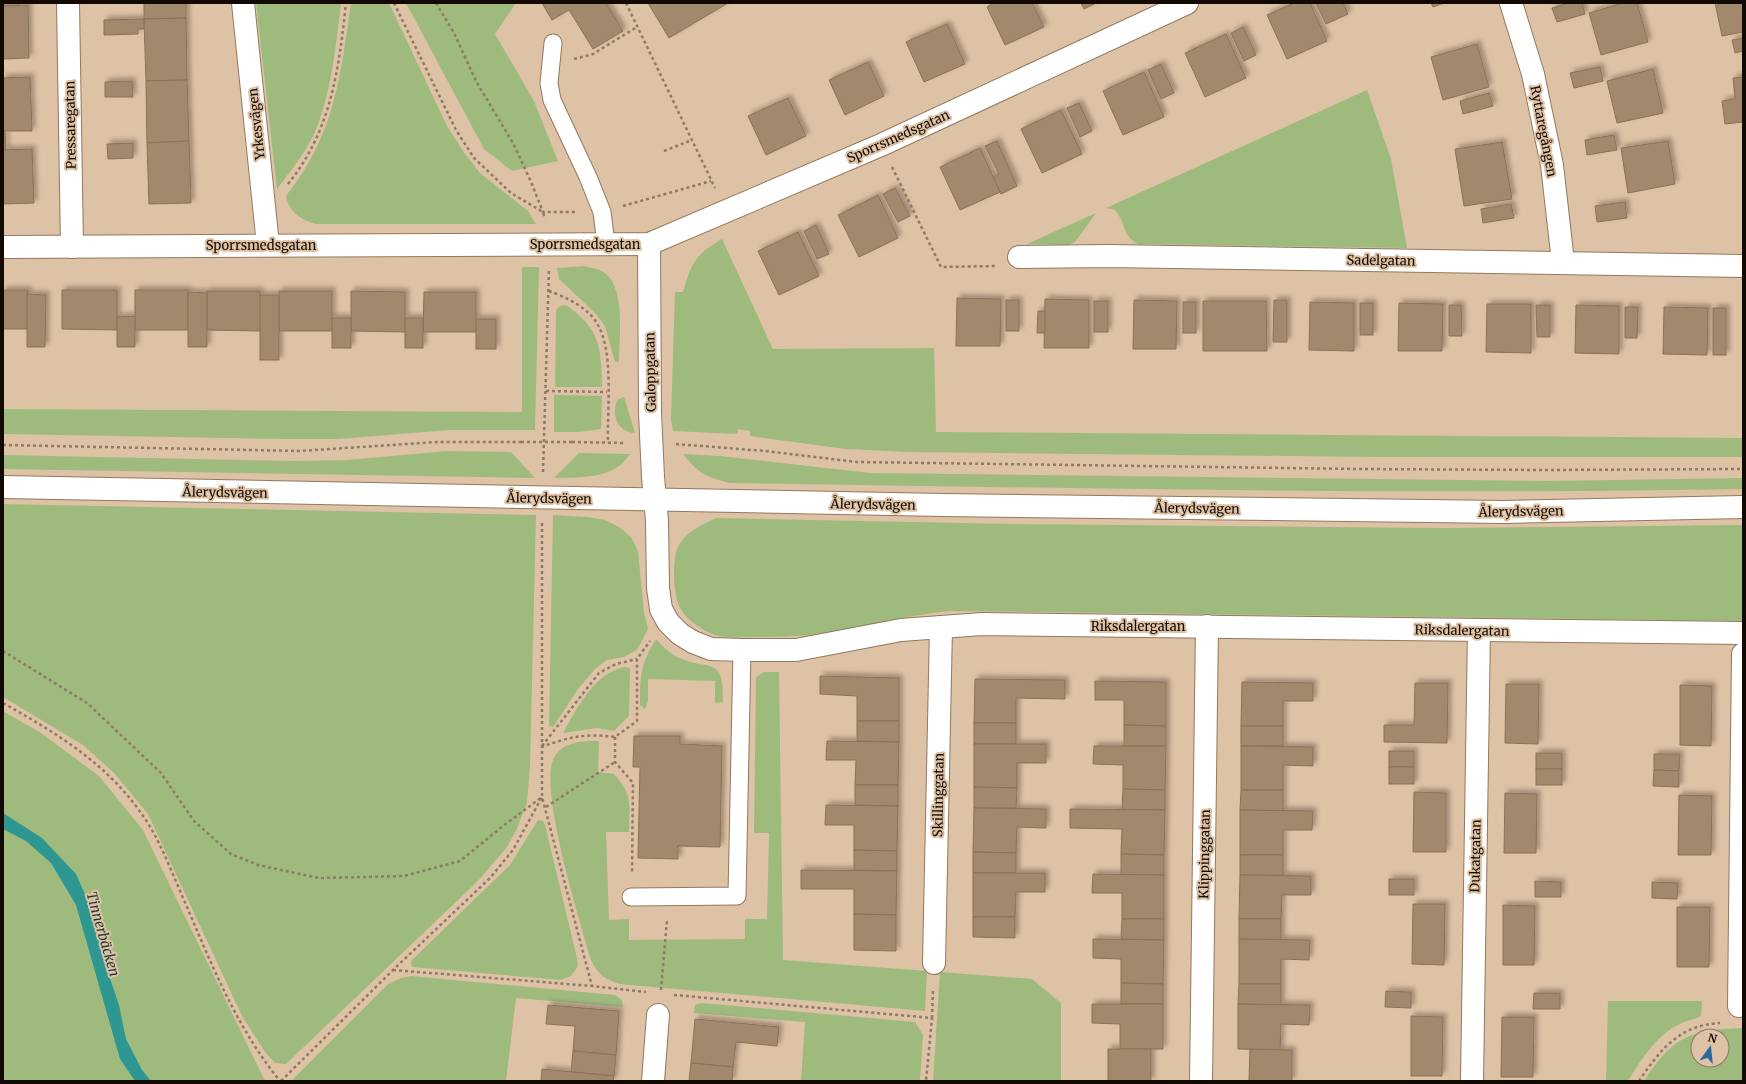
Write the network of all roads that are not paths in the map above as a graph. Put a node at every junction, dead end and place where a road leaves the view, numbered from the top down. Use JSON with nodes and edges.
{"nodes":[{"id":1,"x":68,"y":3,"type":"edge"},
{"id":2,"x":243,"y":3,"type":"edge"},
{"id":3,"x":1187,"y":3,"type":"edge"},
{"id":4,"x":1511,"y":3,"type":"edge"},
{"id":5,"x":553,"y":43,"type":"dead end"},
{"id":6,"x":606,"y":244,"type":"junction"},
{"id":7,"x":649,"y":244,"type":"junction"},
{"id":8,"x":268,"y":245,"type":"junction"},
{"id":9,"x":3,"y":246,"type":"edge"},
{"id":10,"x":72,"y":247,"type":"junction"},
{"id":11,"x":1019,"y":257,"type":"road end"},
{"id":12,"x":1562,"y":262,"type":"junction"},
{"id":13,"x":1743,"y":266,"type":"edge"},
{"id":14,"x":3,"y":487,"type":"edge"},
{"id":15,"x":655,"y":500,"type":"junction"},
{"id":16,"x":1743,"y":507,"type":"edge"},
{"id":17,"x":1207,"y":626,"type":"junction"},
{"id":18,"x":941,"y":627,"type":"junction"},
{"id":19,"x":1479,"y":630,"type":"junction"},
{"id":20,"x":1743,"y":633,"type":"edge"},
{"id":21,"x":742,"y":650,"type":"junction"},
{"id":22,"x":1743,"y":654,"type":"edge"},
{"id":23,"x":631,"y":897,"type":"road end"},
{"id":24,"x":934,"y":963,"type":"road end"},
{"id":25,"x":660,"y":1004,"type":"road end"},
{"id":26,"x":1738,"y":1006,"type":"dead end"},
{"id":27,"x":653,"y":1081,"type":"edge"},
{"id":28,"x":1201,"y":1081,"type":"edge"},
{"id":29,"x":1472,"y":1081,"type":"edge"}],
"edges":[{"from":1,"to":10,"type":"street","name":"Pressaregatan"},
{"from":2,"to":8,"type":"street","name":"Yrkesvägen"},
{"from":3,"to":7,"type":"street","name":"Sporrsmedsgatan"},
{"from":4,"to":12,"type":"street","name":"Ryttaregången"},
{"from":5,"to":6,"type":"lane"},
{"from":6,"to":7,"type":"street","name":"Sporrsmedsgatan"},
{"from":6,"to":8,"type":"street","name":"Sporrsmedsgatan"},
{"from":7,"to":15,"type":"street","name":"Galoppgatan"},
{"from":8,"to":10,"type":"street","name":"Sporrsmedsgatan"},
{"from":9,"to":10,"type":"street","name":"Sporrsmedsgatan"},
{"from":11,"to":12,"type":"street","name":"Sadelgatan"},
{"from":12,"to":13,"type":"street","name":"Sadelgatan"},
{"from":14,"to":15,"type":"street","name":"Ålerydsvägen"},
{"from":15,"to":16,"type":"street","name":"Ålerydsvägen"},
{"from":15,"to":21,"type":"street","name":"Riksdalergatan"},
{"from":17,"to":18,"type":"street","name":"Riksdalergatan"},
{"from":17,"to":19,"type":"street","name":"Riksdalergatan"},
{"from":17,"to":28,"type":"street","name":"Klippinggatan"},
{"from":18,"to":21,"type":"street","name":"Riksdalergatan"},
{"from":18,"to":24,"type":"street","name":"Skillinggatan"},
{"from":19,"to":20,"type":"street","name":"Riksdalergatan"},
{"from":19,"to":29,"type":"street","name":"Dukatgatan"},
{"from":21,"to":23,"type":"lane"},
{"from":22,"to":26,"type":"street"},
{"from":25,"to":27,"type":"street"}]}
